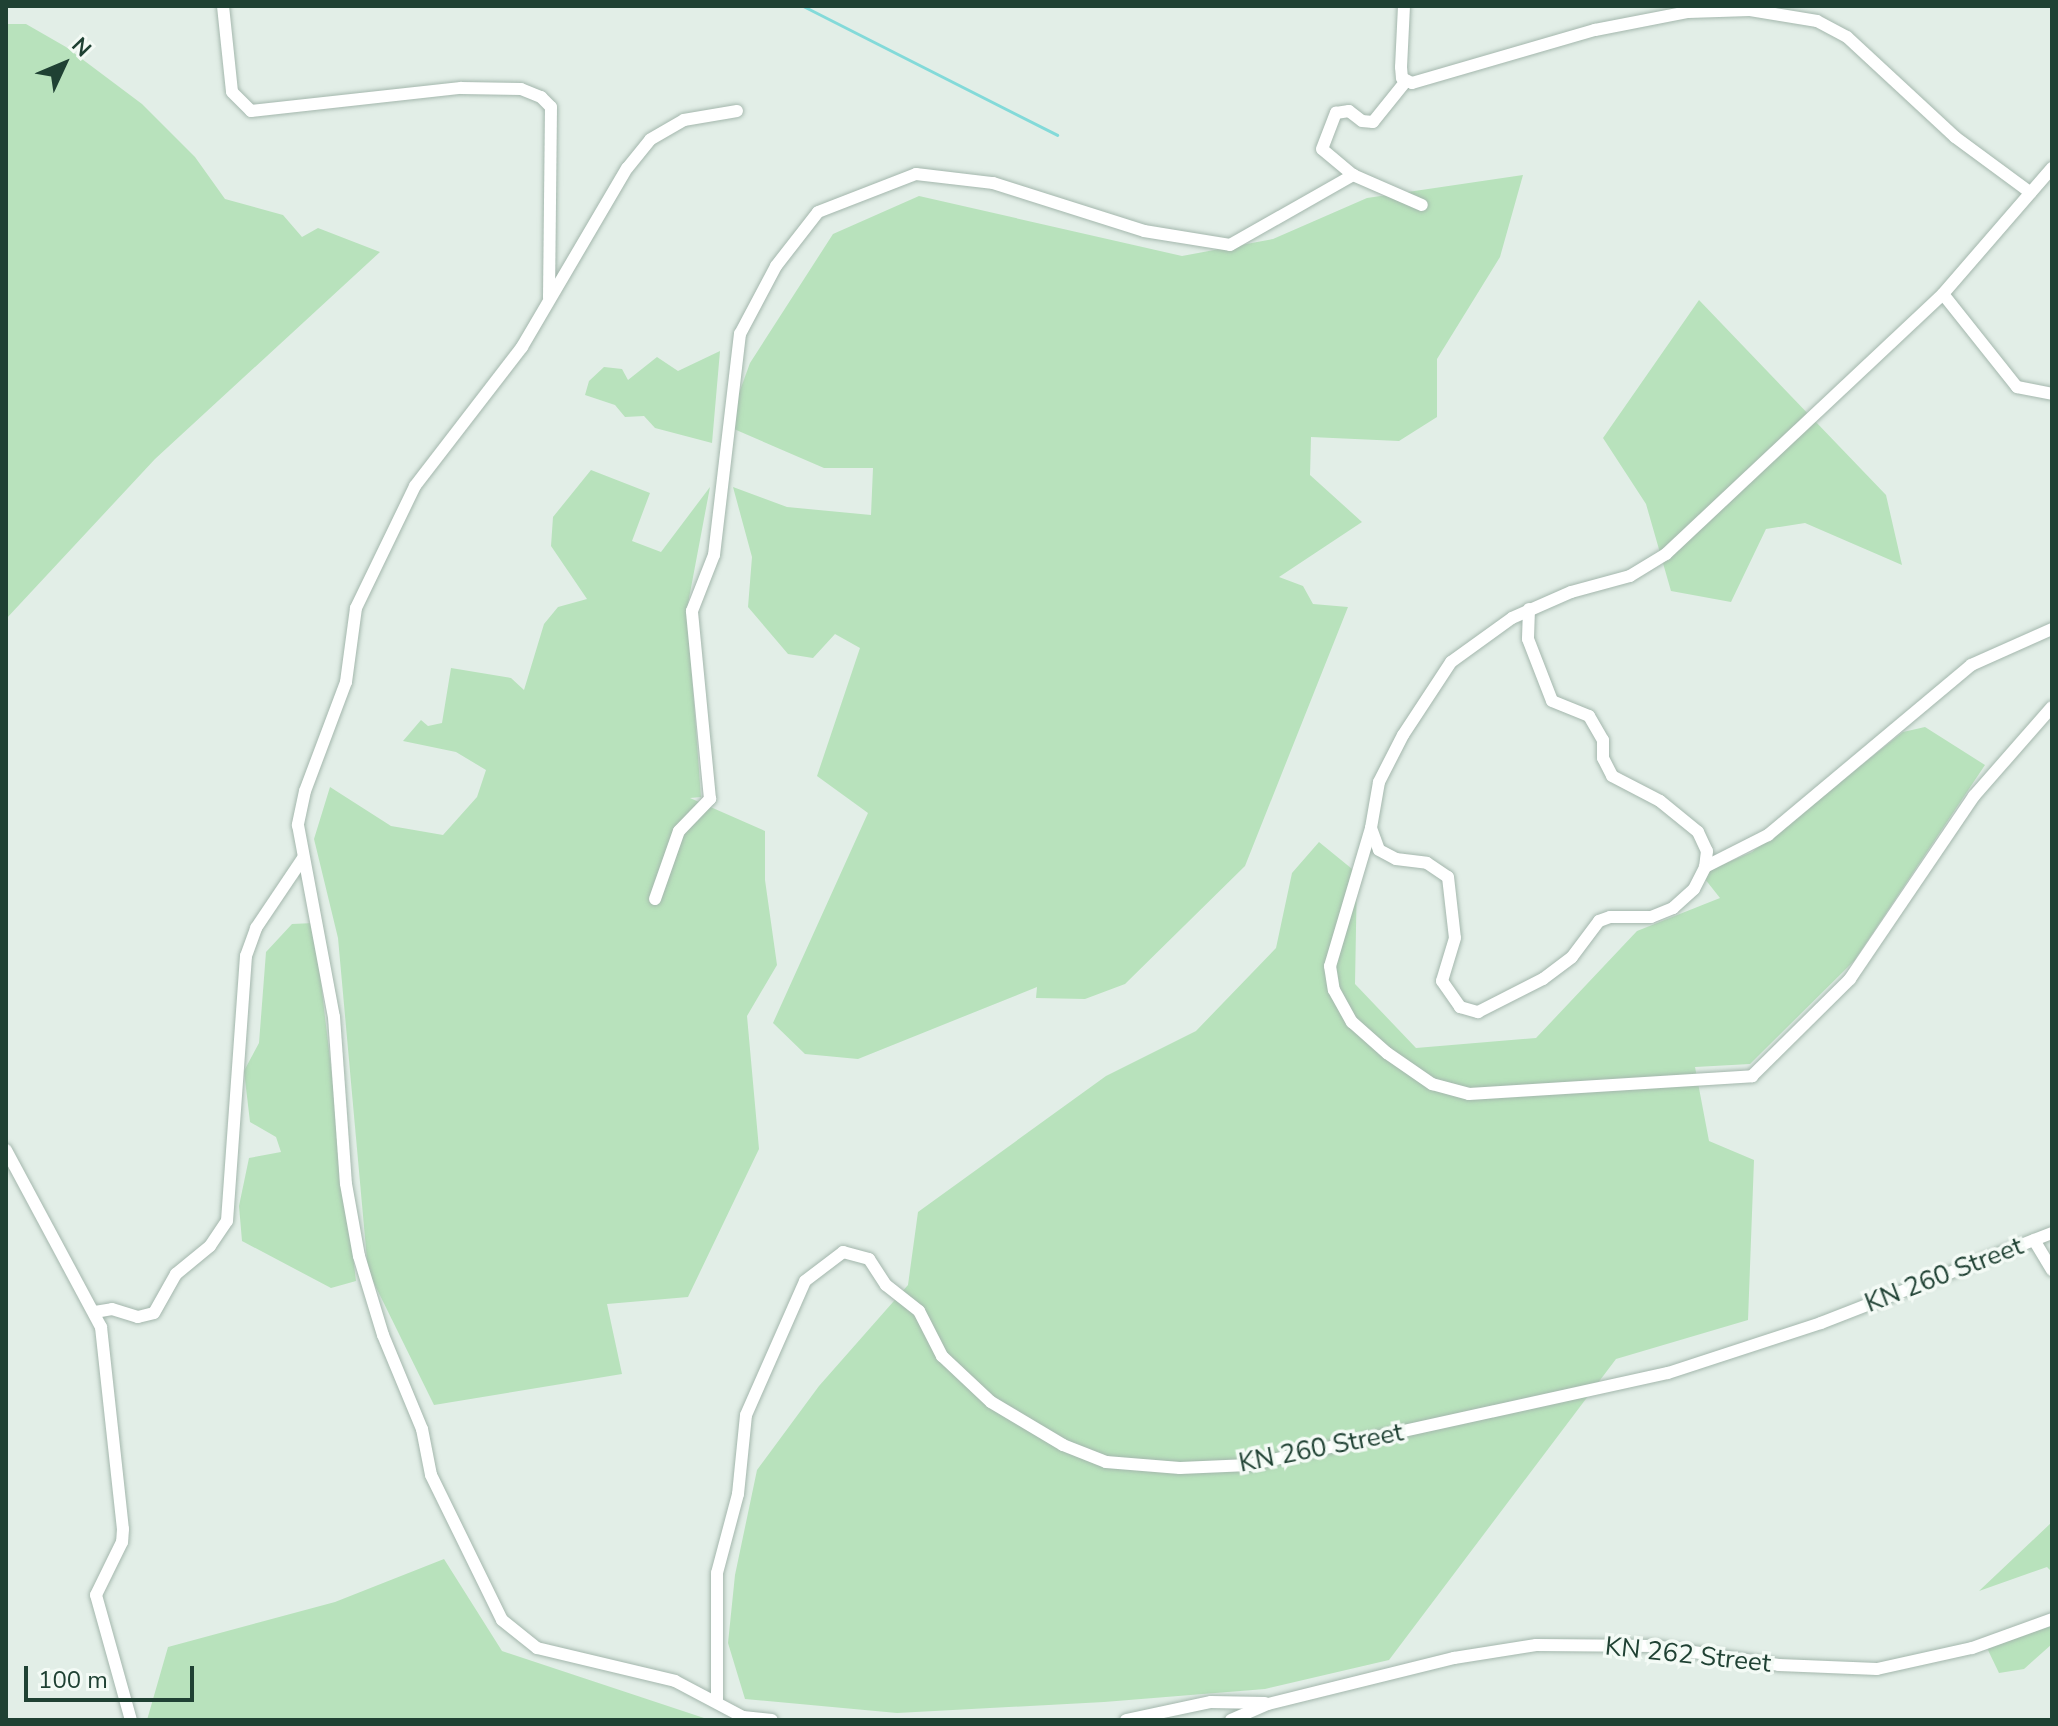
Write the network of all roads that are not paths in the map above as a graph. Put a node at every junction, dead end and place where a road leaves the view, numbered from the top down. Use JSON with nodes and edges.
{"nodes":[{"id":1,"x":223,"y":6,"type":"edge"},
{"id":2,"x":1404,"y":6,"type":"edge"},
{"id":3,"x":1406,"y":81,"type":"junction"},
{"id":4,"x":737,"y":111,"type":"dead end"},
{"id":5,"x":2052,"y":168,"type":"edge"},
{"id":6,"x":1353,"y":175,"type":"junction"},
{"id":7,"x":2031,"y":193,"type":"junction"},
{"id":8,"x":1422,"y":205,"type":"dead end"},
{"id":9,"x":1943,"y":294,"type":"junction"},
{"id":10,"x":549,"y":301,"type":"junction"},
{"id":11,"x":2052,"y":394,"type":"edge"},
{"id":12,"x":1529,"y":609,"type":"junction"},
{"id":13,"x":2052,"y":629,"type":"edge"},
{"id":14,"x":2052,"y":707,"type":"edge"},
{"id":15,"x":1371,"y":828,"type":"junction"},
{"id":16,"x":303,"y":858,"type":"junction"},
{"id":17,"x":1705,"y":867,"type":"junction"},
{"id":18,"x":655,"y":899,"type":"dead end"},
{"id":19,"x":6,"y":1150,"type":"edge"},
{"id":20,"x":2052,"y":1233,"type":"edge"},
{"id":21,"x":2034,"y":1240,"type":"junction"},
{"id":22,"x":2052,"y":1270,"type":"edge"},
{"id":23,"x":95,"y":1312,"type":"junction"},
{"id":24,"x":2052,"y":1619,"type":"edge"},
{"id":25,"x":717,"y":1701,"type":"junction"},
{"id":26,"x":1268,"y":1704,"type":"junction"},
{"id":27,"x":131,"y":1720,"type":"edge"},
{"id":28,"x":772,"y":1720,"type":"edge"},
{"id":29,"x":1126,"y":1720,"type":"edge"},
{"id":30,"x":1231,"y":1720,"type":"edge"}],
"edges":[{"from":1,"to":10,"type":"street"},
{"from":2,"to":3,"type":"street"},
{"from":3,"to":6,"type":"street"},
{"from":3,"to":7,"type":"street"},
{"from":4,"to":10,"type":"street"},
{"from":5,"to":7,"type":"street"},
{"from":6,"to":8,"type":"street"},
{"from":6,"to":18,"type":"street"},
{"from":7,"to":9,"type":"street"},
{"from":9,"to":11,"type":"street"},
{"from":9,"to":12,"type":"street"},
{"from":10,"to":16,"type":"street"},
{"from":12,"to":15,"type":"street"},
{"from":12,"to":17,"type":"street"},
{"from":13,"to":17,"type":"street"},
{"from":14,"to":15,"type":"street"},
{"from":15,"to":17,"type":"street"},
{"from":16,"to":23,"type":"street"},
{"from":16,"to":25,"type":"street"},
{"from":19,"to":23,"type":"street"},
{"from":20,"to":21,"type":"street","name":"KN 260 Street"},
{"from":21,"to":22,"type":"street"},
{"from":21,"to":25,"type":"street","name":"KN 260 Street"},
{"from":23,"to":27,"type":"street"},
{"from":24,"to":26,"type":"street","name":"KN 262 Street"},
{"from":25,"to":28,"type":"street"},
{"from":26,"to":29,"type":"street"},
{"from":26,"to":30,"type":"street","name":"KN 262 Street"}]}
